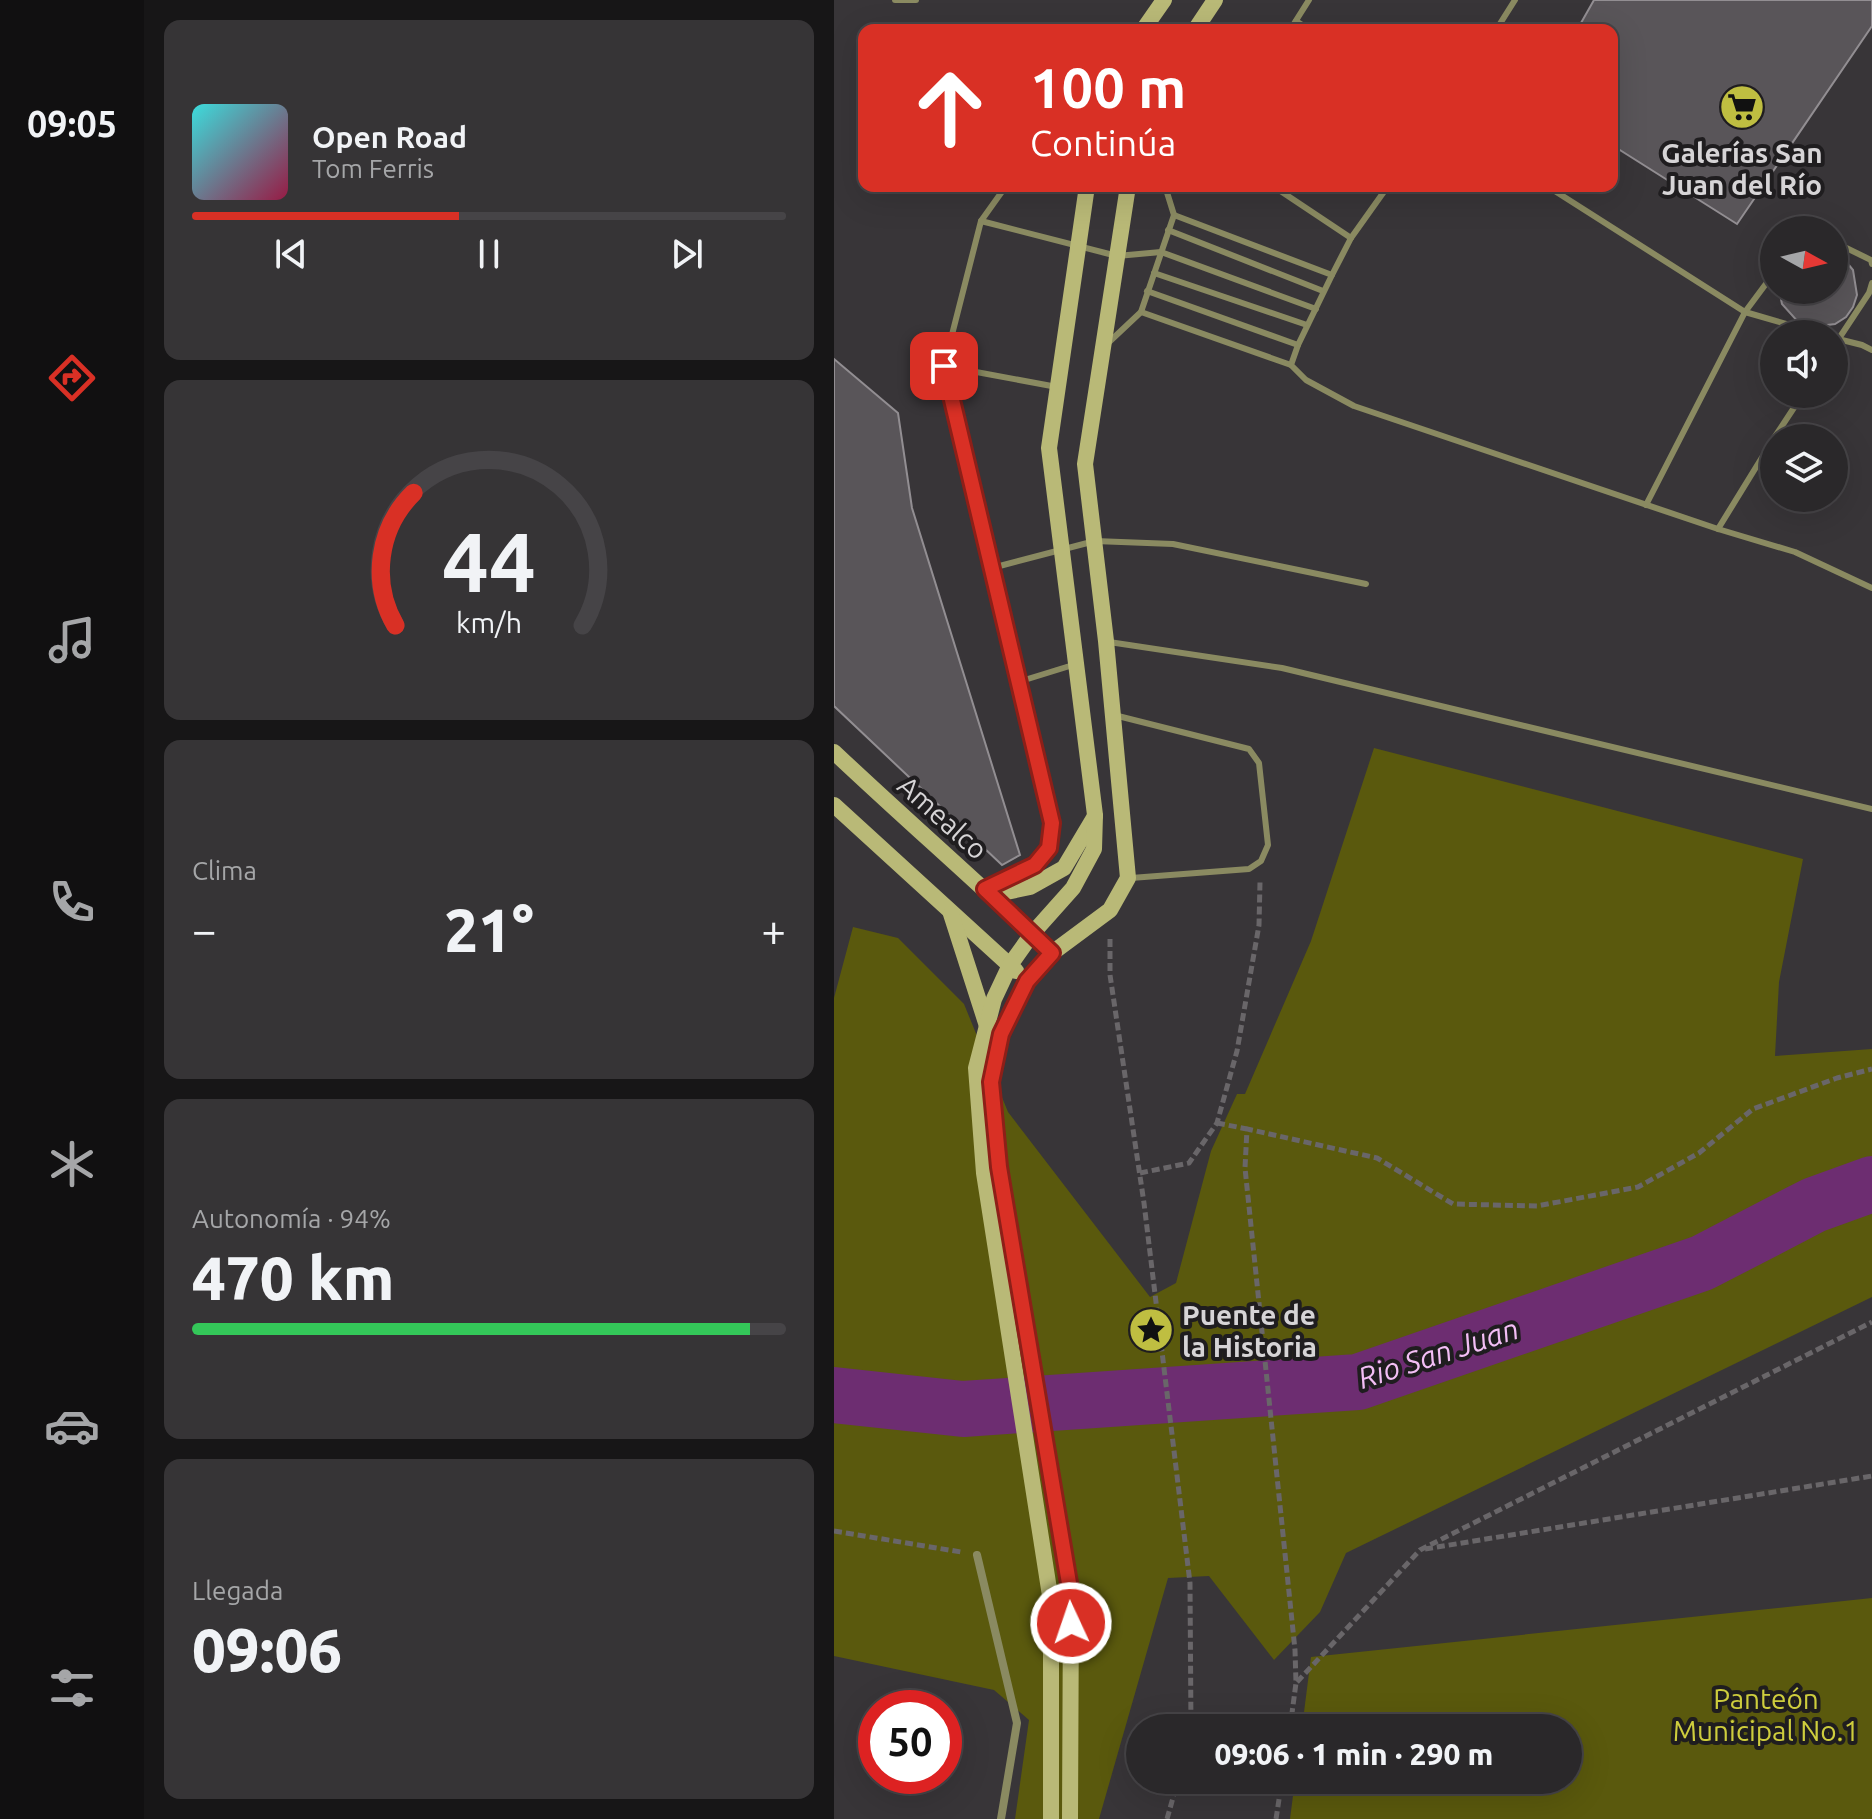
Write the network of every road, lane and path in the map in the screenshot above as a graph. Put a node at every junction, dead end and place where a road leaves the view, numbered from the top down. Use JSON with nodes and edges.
{"nodes":[{"id":1,"x":895,"y":0,"type":"edge"},
{"id":2,"x":916,"y":0,"type":"edge"},
{"id":3,"x":1164,"y":0,"type":"edge"},
{"id":4,"x":1215,"y":0,"type":"edge"},
{"id":5,"x":1309,"y":0,"type":"edge"},
{"id":6,"x":1515,"y":0,"type":"edge"},
{"id":7,"x":1296,"y":21,"type":"junction"},
{"id":8,"x":1147,"y":24,"type":"edge"},
{"id":9,"x":1199,"y":24,"type":"edge"},
{"id":10,"x":1294,"y":24,"type":"edge"},
{"id":11,"x":1301,"y":24,"type":"edge"},
{"id":12,"x":1500,"y":24,"type":"edge"},
{"id":13,"x":1002,"y":192,"type":"edge"},
{"id":14,"x":1086,"y":192,"type":"edge"},
{"id":15,"x":1127,"y":192,"type":"edge"},
{"id":16,"x":1167,"y":192,"type":"edge"},
{"id":17,"x":1282,"y":192,"type":"edge"},
{"id":18,"x":1384,"y":192,"type":"edge"},
{"id":19,"x":1556,"y":192,"type":"edge"},
{"id":20,"x":1174,"y":215,"type":"junction"},
{"id":21,"x":981,"y":221,"type":"junction"},
{"id":22,"x":1168,"y":230,"type":"junction"},
{"id":23,"x":1351,"y":238,"type":"junction"},
{"id":24,"x":1078,"y":245,"type":"junction"},
{"id":25,"x":1848,"y":249,"type":"edge"},
{"id":26,"x":1161,"y":252,"type":"junction"},
{"id":27,"x":1117,"y":256,"type":"junction"},
{"id":28,"x":1872,"y":264,"type":"edge"},
{"id":29,"x":1154,"y":273,"type":"junction"},
{"id":30,"x":1332,"y":275,"type":"junction"},
{"id":31,"x":1872,"y":283,"type":"edge"},
{"id":32,"x":1147,"y":291,"type":"junction"},
{"id":33,"x":1323,"y":291,"type":"junction"},
{"id":34,"x":1760,"y":292,"type":"edge"},
{"id":35,"x":1316,"y":309,"type":"junction"},
{"id":36,"x":1141,"y":312,"type":"junction"},
{"id":37,"x":1745,"y":312,"type":"junction"},
{"id":38,"x":1773,"y":320,"type":"edge"},
{"id":39,"x":1848,"y":323,"type":"edge"},
{"id":40,"x":1307,"y":325,"type":"junction"},
{"id":41,"x":1848,"y":344,"type":"edge"},
{"id":42,"x":1298,"y":345,"type":"junction"},
{"id":43,"x":1103,"y":348,"type":"junction"},
{"id":44,"x":1872,"y":350,"type":"edge"},
{"id":45,"x":1291,"y":365,"type":"junction"},
{"id":46,"x":944,"y":366,"type":"junction"},
{"id":47,"x":1057,"y":387,"type":"junction"},
{"id":48,"x":1760,"y":461,"type":"edge"},
{"id":49,"x":1646,"y":505,"type":"junction"},
{"id":50,"x":1718,"y":529,"type":"junction"},
{"id":51,"x":1095,"y":541,"type":"junction"},
{"id":52,"x":1061,"y":550,"type":"junction"},
{"id":53,"x":992,"y":568,"type":"junction"},
{"id":54,"x":1366,"y":584,"type":"dead end"},
{"id":55,"x":1872,"y":588,"type":"edge"},
{"id":56,"x":1106,"y":641,"type":"junction"},
{"id":57,"x":1076,"y":664,"type":"junction"},
{"id":58,"x":1018,"y":682,"type":"junction"},
{"id":59,"x":1111,"y":714,"type":"junction"},
{"id":60,"x":834,"y":752,"type":"edge"},
{"id":61,"x":834,"y":805,"type":"edge"},
{"id":62,"x":1872,"y":809,"type":"edge"},
{"id":63,"x":1095,"y":815,"type":"junction"},
{"id":64,"x":1261,"y":861,"type":"junction"},
{"id":65,"x":1128,"y":878,"type":"junction"},
{"id":66,"x":988,"y":892,"type":"junction"},
{"id":67,"x":1110,"y":910,"type":"junction"},
{"id":68,"x":950,"y":912,"type":"junction"},
{"id":69,"x":1032,"y":934,"type":"junction"},
{"id":70,"x":1052,"y":953,"type":"junction"},
{"id":71,"x":1010,"y":965,"type":"junction"},
{"id":72,"x":1027,"y":981,"type":"junction"},
{"id":73,"x":987,"y":1026,"type":"junction"},
{"id":74,"x":1872,"y":1069,"type":"edge"},
{"id":75,"x":1217,"y":1123,"type":"junction"},
{"id":76,"x":1247,"y":1129,"type":"junction"},
{"id":77,"x":991,"y":1170,"type":"junction"},
{"id":78,"x":1140,"y":1173,"type":"junction"},
{"id":79,"x":1872,"y":1322,"type":"edge"},
{"id":80,"x":1872,"y":1476,"type":"edge"},
{"id":81,"x":834,"y":1531,"type":"edge"},
{"id":82,"x":1420,"y":1550,"type":"junction"},
{"id":83,"x":977,"y":1555,"type":"joint"},
{"id":84,"x":1296,"y":1683,"type":"junction"},
{"id":85,"x":1191,"y":1714,"type":"edge"},
{"id":86,"x":1292,"y":1714,"type":"edge"},
{"id":87,"x":1174,"y":1794,"type":"edge"},
{"id":88,"x":1280,"y":1794,"type":"edge"},
{"id":89,"x":1001,"y":1819,"type":"edge"},
{"id":90,"x":1051,"y":1819,"type":"edge"},
{"id":91,"x":1070,"y":1819,"type":"edge"},
{"id":92,"x":1167,"y":1819,"type":"edge"},
{"id":93,"x":1276,"y":1819,"type":"edge"}],
"edges":[{"from":1,"to":2,"type":"lane"},
{"from":3,"to":8,"type":"main road"},
{"from":4,"to":9,"type":"main road"},
{"from":5,"to":7,"type":"lane"},
{"from":6,"to":12,"type":"lane"},
{"from":7,"to":10,"type":"lane"},
{"from":7,"to":11,"type":"lane"},
{"from":13,"to":21,"type":"lane"},
{"from":14,"to":24,"type":"main road"},
{"from":15,"to":27,"type":"main road"},
{"from":16,"to":20,"type":"lane"},
{"from":17,"to":23,"type":"lane"},
{"from":18,"to":23,"type":"lane"},
{"from":19,"to":37,"type":"lane"},
{"from":20,"to":22,"type":"lane"},
{"from":20,"to":30,"type":"lane"},
{"from":21,"to":24,"type":"lane"},
{"from":21,"to":46,"type":"lane"},
{"from":22,"to":26,"type":"lane"},
{"from":22,"to":33,"type":"lane"},
{"from":23,"to":30,"type":"lane"},
{"from":24,"to":27,"type":"lane"},
{"from":24,"to":47,"type":"main road"},
{"from":25,"to":28,"type":"lane"},
{"from":26,"to":27,"type":"lane"},
{"from":26,"to":29,"type":"lane"},
{"from":26,"to":35,"type":"lane"},
{"from":27,"to":43,"type":"main road"},
{"from":29,"to":32,"type":"lane"},
{"from":29,"to":40,"type":"lane"},
{"from":30,"to":33,"type":"lane"},
{"from":31,"to":39,"type":"lane"},
{"from":32,"to":36,"type":"lane"},
{"from":32,"to":42,"type":"lane"},
{"from":33,"to":35,"type":"lane"},
{"from":34,"to":37,"type":"lane"},
{"from":35,"to":40,"type":"lane"},
{"from":36,"to":43,"type":"lane"},
{"from":36,"to":45,"type":"lane"},
{"from":37,"to":38,"type":"lane"},
{"from":37,"to":49,"type":"lane"},
{"from":40,"to":42,"type":"lane"},
{"from":41,"to":44,"type":"lane"},
{"from":42,"to":45,"type":"lane"},
{"from":43,"to":51,"type":"main road"},
{"from":45,"to":49,"type":"lane"},
{"from":46,"to":47,"type":"lane"},
{"from":46,"to":53,"type":"lane"},
{"from":47,"to":52,"type":"main road"},
{"from":48,"to":50,"type":"lane"},
{"from":49,"to":50,"type":"lane"},
{"from":50,"to":55,"type":"lane"},
{"from":51,"to":52,"type":"lane"},
{"from":51,"to":54,"type":"lane"},
{"from":51,"to":56,"type":"main road"},
{"from":52,"to":53,"type":"lane"},
{"from":52,"to":57,"type":"main road"},
{"from":53,"to":58,"type":"lane"},
{"from":56,"to":59,"type":"main road"},
{"from":56,"to":62,"type":"lane"},
{"from":57,"to":58,"type":"lane"},
{"from":57,"to":63,"type":"main road"},
{"from":58,"to":66,"type":"lane"},
{"from":59,"to":64,"type":"lane"},
{"from":59,"to":65,"type":"main road"},
{"from":60,"to":66,"type":"main road","name":"Amealco"},
{"from":61,"to":68,"type":"main road"},
{"from":63,"to":66,"type":"main road"},
{"from":63,"to":69,"type":"main road"},
{"from":64,"to":65,"type":"lane"},
{"from":64,"to":75,"type":"path"},
{"from":65,"to":67,"type":"main road"},
{"from":66,"to":69,"type":"main road","name":"Amealco"},
{"from":67,"to":70,"type":"main road"},
{"from":67,"to":78,"type":"path"},
{"from":68,"to":71,"type":"main road"},
{"from":68,"to":73,"type":"main road"},
{"from":69,"to":70,"type":"main road","name":"Amealco"},
{"from":69,"to":71,"type":"main road"},
{"from":70,"to":72,"type":"main road"},
{"from":71,"to":72,"type":"main road"},
{"from":71,"to":73,"type":"main road"},
{"from":72,"to":77,"type":"main road"},
{"from":73,"to":77,"type":"main road"},
{"from":74,"to":76,"type":"path"},
{"from":75,"to":76,"type":"path"},
{"from":75,"to":78,"type":"path"},
{"from":76,"to":84,"type":"path"},
{"from":77,"to":90,"type":"main road"},
{"from":77,"to":91,"type":"main road"},
{"from":78,"to":85,"type":"path"},
{"from":79,"to":82,"type":"path"},
{"from":80,"to":82,"type":"path"},
{"from":81,"to":83,"type":"path"},
{"from":82,"to":84,"type":"path"},
{"from":83,"to":89,"type":"street"},
{"from":84,"to":86,"type":"path"},
{"from":87,"to":92,"type":"path"},
{"from":88,"to":93,"type":"path"}]}
